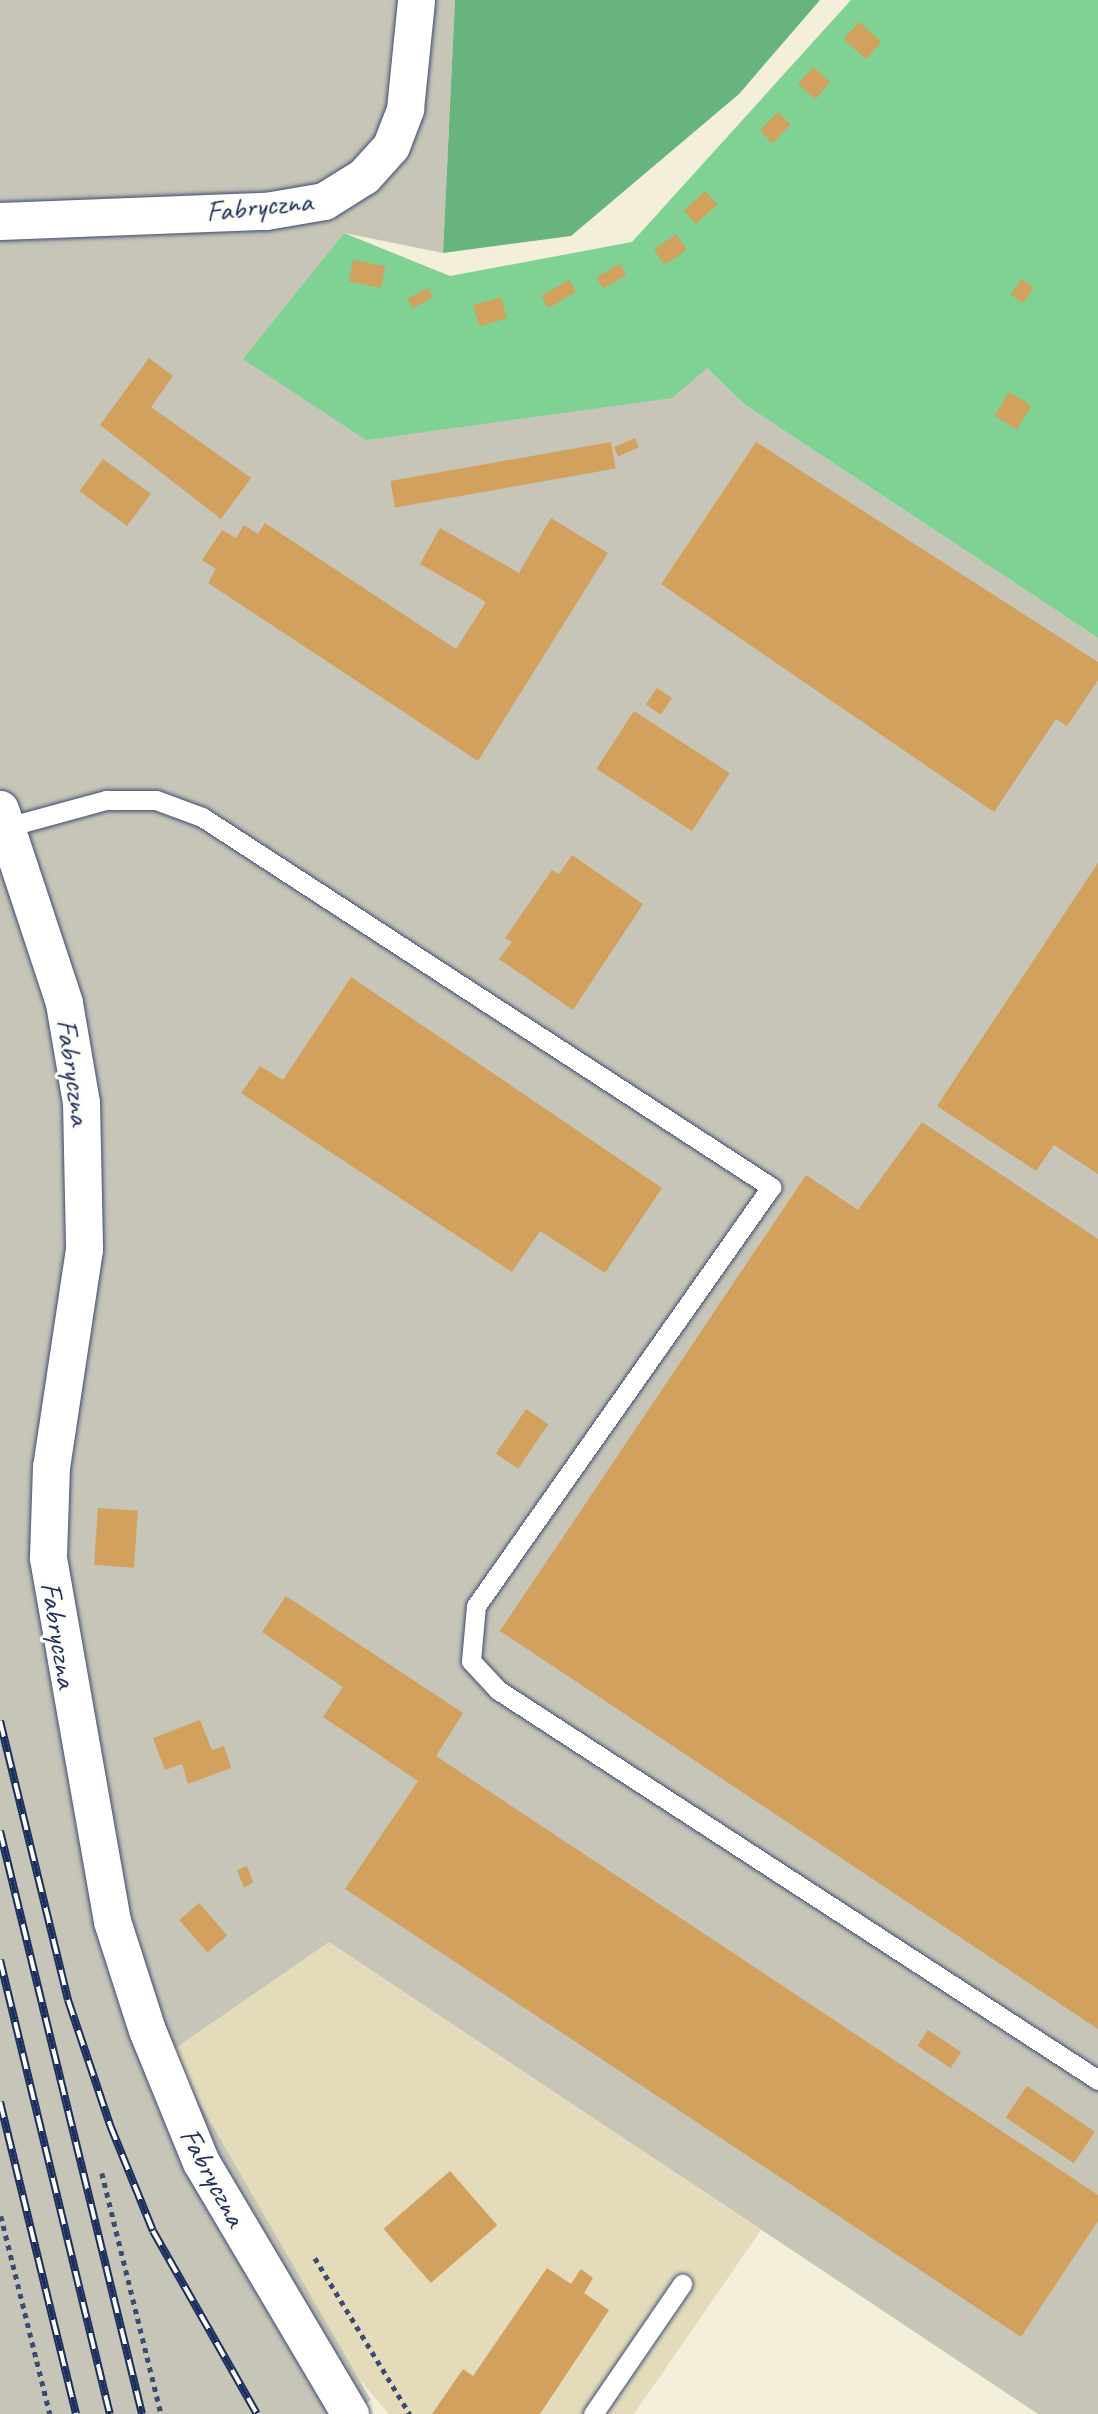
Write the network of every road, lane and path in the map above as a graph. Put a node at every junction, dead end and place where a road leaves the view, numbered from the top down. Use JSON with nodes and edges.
{"nodes":[{"id":1,"x":416,"y":0,"type":"edge"},
{"id":2,"x":0,"y":221,"type":"edge"},
{"id":3,"x":3,"y":818,"type":"edge"},
{"id":4,"x":1098,"y":2080,"type":"edge"},
{"id":5,"x":102,"y":2173,"type":"dead end"},
{"id":6,"x":1,"y":2216,"type":"edge"},
{"id":7,"x":316,"y":2258,"type":"dead end"},
{"id":8,"x":682,"y":2284,"type":"dead end"},
{"id":9,"x":50,"y":2414,"type":"edge"},
{"id":10,"x":161,"y":2414,"type":"edge"},
{"id":11,"x":350,"y":2414,"type":"edge"},
{"id":12,"x":410,"y":2414,"type":"edge"},
{"id":13,"x":593,"y":2414,"type":"edge"}],
"edges":[{"from":1,"to":2,"type":"street","name":"Fabryczna"},
{"from":3,"to":4,"type":"lane"},
{"from":3,"to":11,"type":"street","name":"Fabryczna"},
{"from":5,"to":10,"type":"path"},
{"from":6,"to":9,"type":"path"},
{"from":7,"to":12,"type":"path"},
{"from":8,"to":13,"type":"lane"}]}
